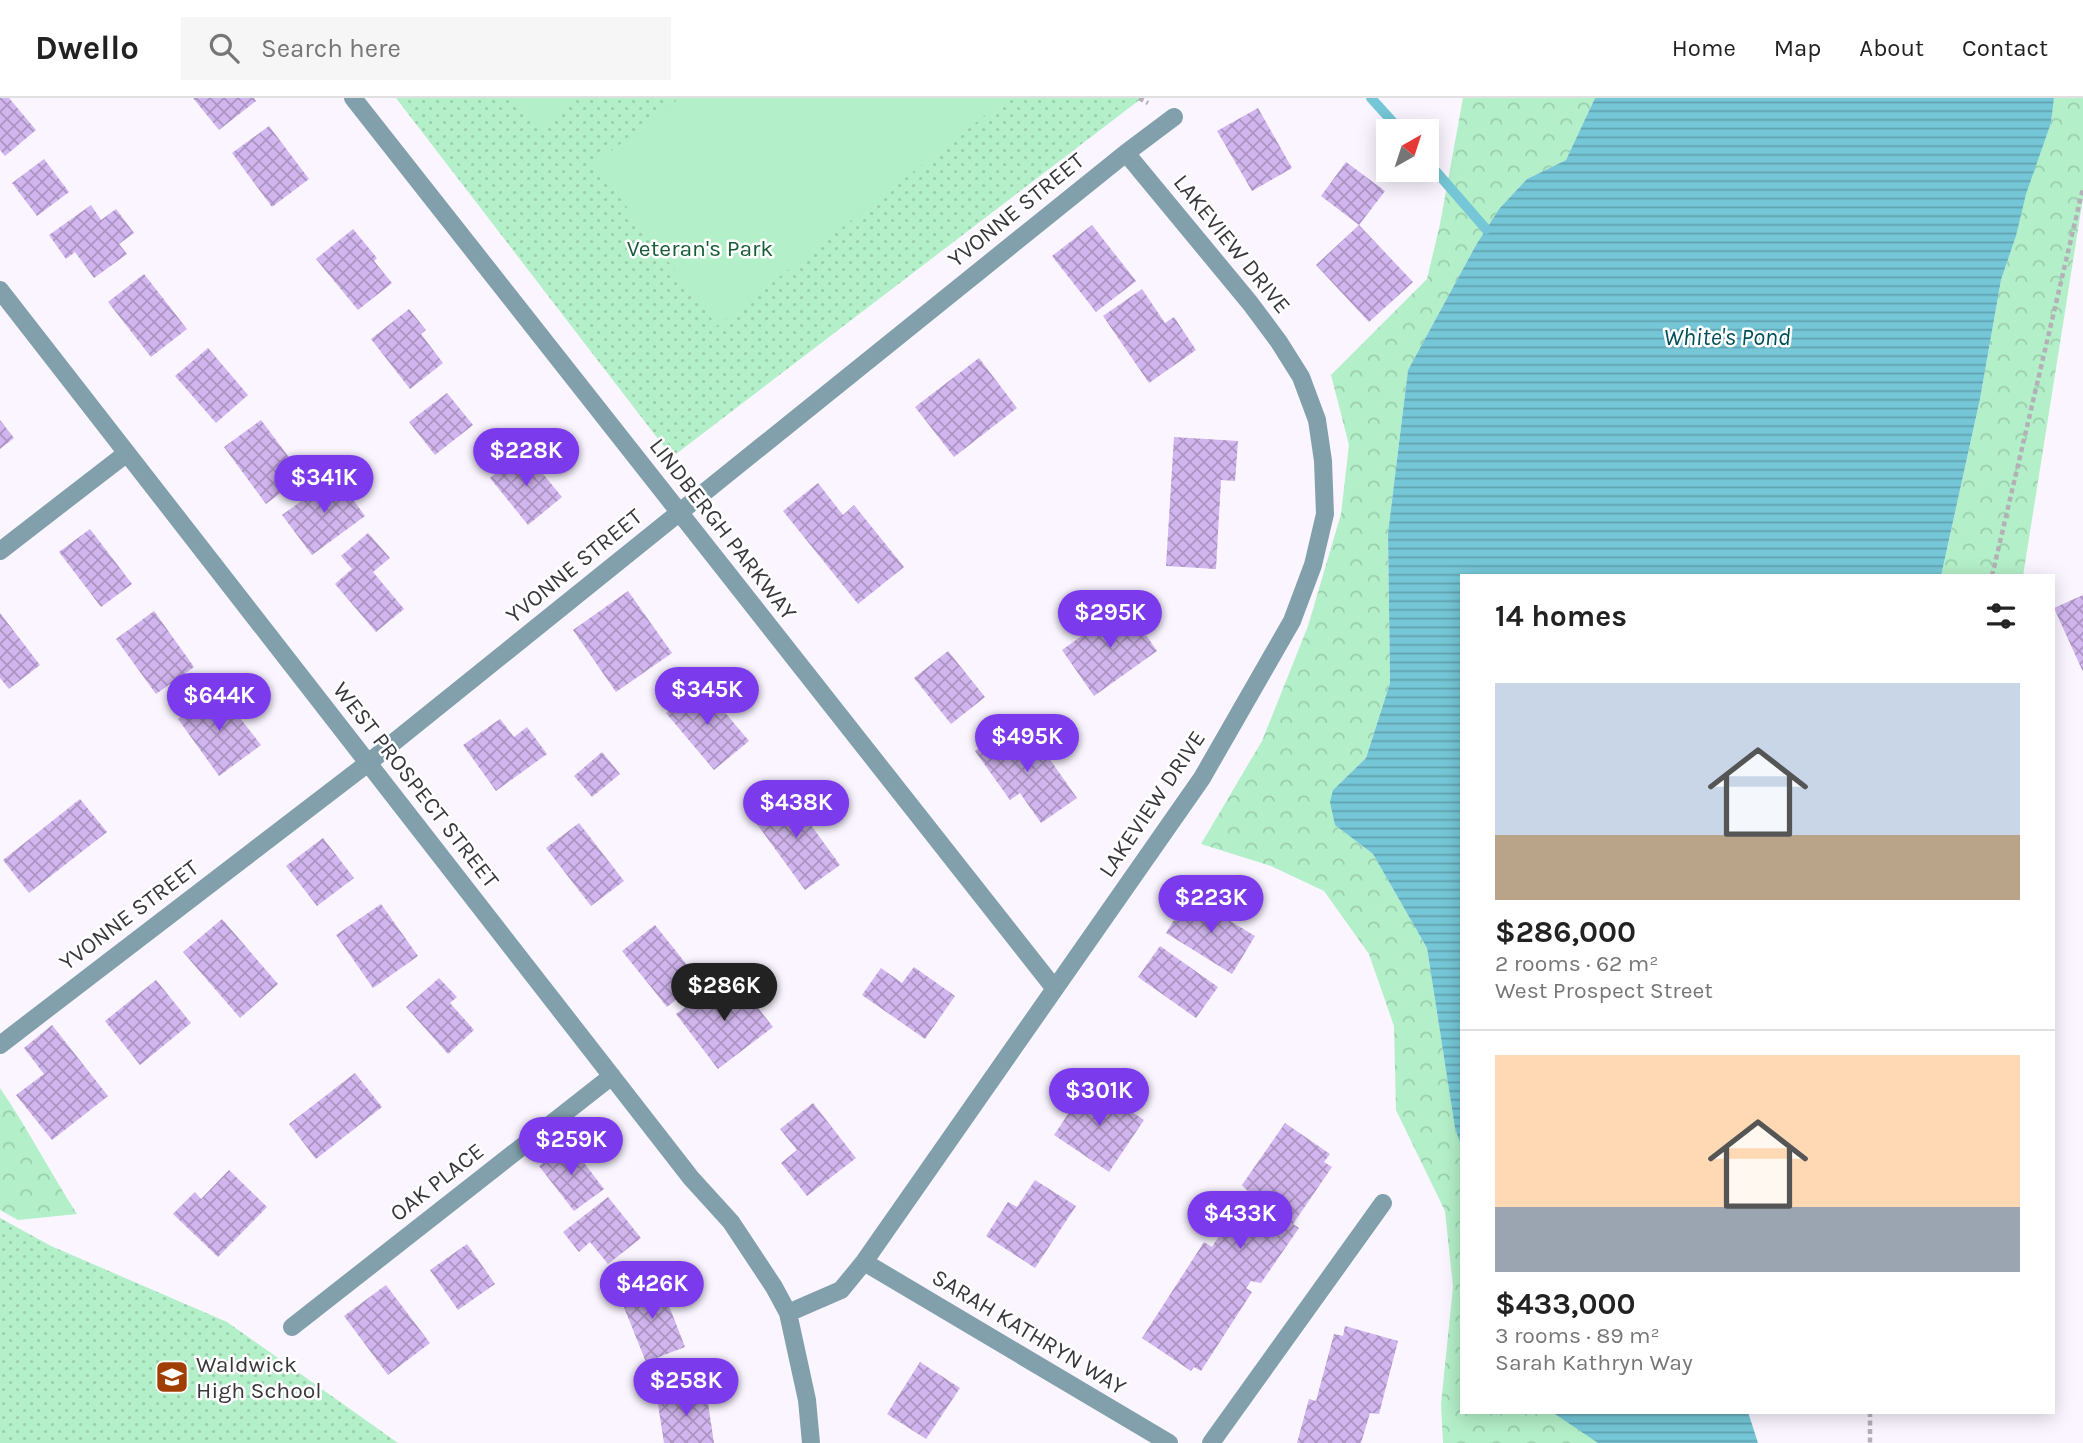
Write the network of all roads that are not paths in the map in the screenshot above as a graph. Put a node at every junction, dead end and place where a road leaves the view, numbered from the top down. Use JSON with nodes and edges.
{"nodes":[{"id":1,"x":353,"y":98,"type":"edge"},
{"id":2,"x":1174,"y":117,"type":"dead end"},
{"id":3,"x":1126,"y":153,"type":"junction"},
{"id":4,"x":0,"y":290,"type":"edge"},
{"id":5,"x":127,"y":453,"type":"junction"},
{"id":6,"x":679,"y":513,"type":"junction"},
{"id":7,"x":0,"y":551,"type":"edge"},
{"id":8,"x":368,"y":763,"type":"junction"},
{"id":9,"x":1055,"y":989,"type":"junction"},
{"id":10,"x":0,"y":1045,"type":"edge"},
{"id":11,"x":612,"y":1076,"type":"junction"},
{"id":12,"x":1383,"y":1203,"type":"dead end"},
{"id":13,"x":864,"y":1262,"type":"junction"},
{"id":14,"x":788,"y":1313,"type":"junction"},
{"id":15,"x":292,"y":1328,"type":"dead end"},
{"id":16,"x":811,"y":1443,"type":"edge"},
{"id":17,"x":1169,"y":1443,"type":"edge"},
{"id":18,"x":1210,"y":1443,"type":"edge"}],
"edges":[{"from":1,"to":6,"type":"street","name":"LINDBERGH PARKWAY"},
{"from":2,"to":3,"type":"street","name":"YVONNE STREET"},
{"from":3,"to":6,"type":"street","name":"YVONNE STREET"},
{"from":3,"to":9,"type":"street","name":"LAKEVIEW DRIVE"},
{"from":4,"to":5,"type":"street","name":"WEST PROSPECT STREET"},
{"from":5,"to":7,"type":"street"},
{"from":5,"to":8,"type":"street","name":"WEST PROSPECT STREET"},
{"from":6,"to":8,"type":"street","name":"YVONNE STREET"},
{"from":6,"to":9,"type":"street","name":"LINDBERGH PARKWAY"},
{"from":8,"to":10,"type":"street","name":"YVONNE STREET"},
{"from":8,"to":11,"type":"street","name":"WEST PROSPECT STREET"},
{"from":9,"to":13,"type":"street","name":"LAKEVIEW DRIVE"},
{"from":11,"to":14,"type":"street","name":"WEST PROSPECT STREET"},
{"from":11,"to":15,"type":"street","name":"OAK PLACE"},
{"from":12,"to":18,"type":"street"},
{"from":13,"to":14,"type":"street","name":"LAKEVIEW DRIVE"},
{"from":13,"to":17,"type":"street","name":"SARAH KATHRYN WAY"},
{"from":14,"to":16,"type":"street"}]}
